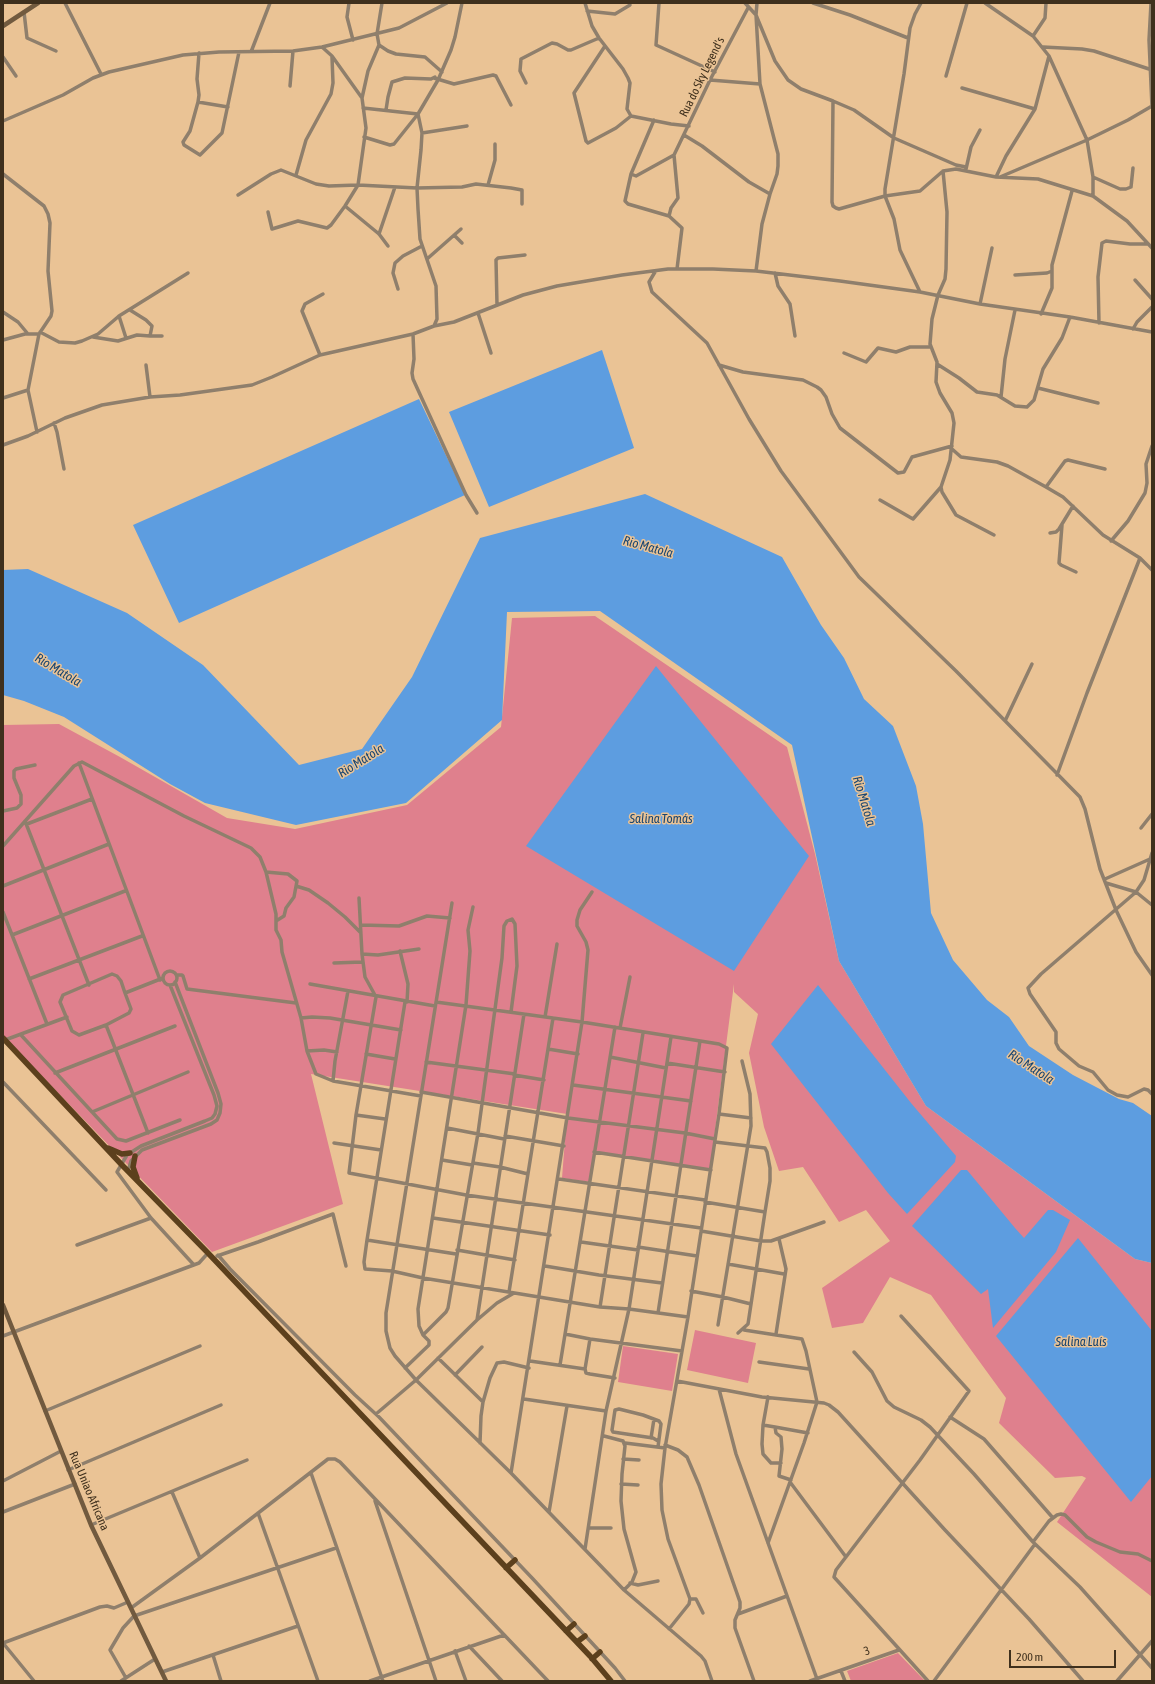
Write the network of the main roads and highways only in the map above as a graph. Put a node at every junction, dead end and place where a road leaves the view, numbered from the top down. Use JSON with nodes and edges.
{"nodes":[{"id":1,"x":38,"y":3,"type":"edge"},
{"id":2,"x":3,"y":26,"type":"edge"},
{"id":3,"x":4,"y":1039,"type":"edge"},
{"id":4,"x":103,"y":1145,"type":"junction"},
{"id":5,"x":140,"y":1183,"type":"junction"},
{"id":6,"x":3,"y":1305,"type":"edge"},
{"id":7,"x":515,"y":1560,"type":"road end"},
{"id":8,"x":506,"y":1568,"type":"junction"},
{"id":9,"x":574,"y":1624,"type":"road end"},
{"id":10,"x":566,"y":1631,"type":"junction"},
{"id":11,"x":585,"y":1636,"type":"road end"},
{"id":12,"x":577,"y":1642,"type":"junction"},
{"id":13,"x":600,"y":1652,"type":"road end"},
{"id":14,"x":592,"y":1659,"type":"junction"},
{"id":15,"x":166,"y":1681,"type":"edge"},
{"id":16,"x":610,"y":1681,"type":"edge"}],
"edges":[{"from":1,"to":2,"type":"main road"},
{"from":3,"to":4,"type":"main road"},
{"from":4,"to":5,"type":"main road"},
{"from":4,"to":5,"type":"main road"},
{"from":5,"to":8,"type":"main road"},
{"from":6,"to":15,"type":"main road","name":"Rua Uniao Africana"},
{"from":7,"to":8,"type":"main road"},
{"from":8,"to":10,"type":"main road"},
{"from":9,"to":10,"type":"main road"},
{"from":10,"to":12,"type":"main road"},
{"from":11,"to":12,"type":"main road"},
{"from":12,"to":14,"type":"main road"},
{"from":13,"to":14,"type":"main road"},
{"from":14,"to":16,"type":"main road"}]}
